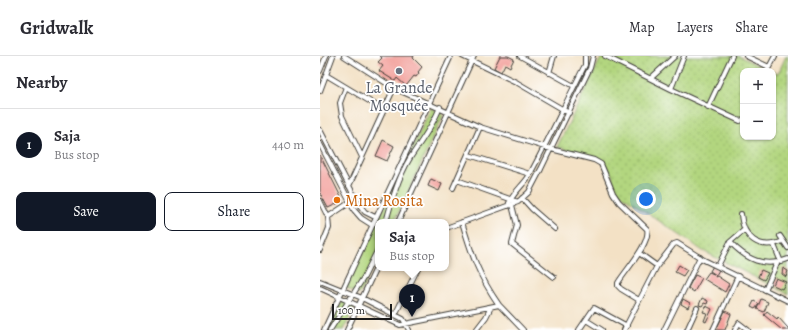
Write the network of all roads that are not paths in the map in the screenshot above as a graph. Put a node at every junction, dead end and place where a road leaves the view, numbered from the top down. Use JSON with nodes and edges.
{"nodes":[{"id":1,"x":326,"y":56,"type":"edge"},
{"id":2,"x":333,"y":56,"type":"edge"},
{"id":3,"x":344,"y":56,"type":"edge"},
{"id":4,"x":451,"y":56,"type":"edge"},
{"id":5,"x":461,"y":56,"type":"edge"},
{"id":6,"x":520,"y":56,"type":"edge"},
{"id":7,"x":554,"y":56,"type":"edge"},
{"id":8,"x":585,"y":56,"type":"edge"},
{"id":9,"x":593,"y":56,"type":"edge"},
{"id":10,"x":605,"y":56,"type":"edge"},
{"id":11,"x":675,"y":56,"type":"edge"},
{"id":12,"x":684,"y":56,"type":"edge"},
{"id":13,"x":732,"y":56,"type":"edge"},
{"id":14,"x":746,"y":56,"type":"edge"},
{"id":15,"x":775,"y":56,"type":"edge"},
{"id":16,"x":473,"y":58,"type":"edge"},
{"id":17,"x":766,"y":68,"type":"edge"},
{"id":18,"x":769,"y":68,"type":"edge"},
{"id":19,"x":320,"y":71,"type":"edge"},
{"id":20,"x":549,"y":72,"type":"junction"},
{"id":21,"x":326,"y":75,"type":"junction"},
{"id":22,"x":650,"y":78,"type":"junction"},
{"id":23,"x":574,"y":86,"type":"junction"},
{"id":24,"x":346,"y":87,"type":"junction"},
{"id":25,"x":394,"y":88,"type":"junction"},
{"id":26,"x":670,"y":89,"type":"junction"},
{"id":27,"x":320,"y":91,"type":"edge"},
{"id":28,"x":429,"y":104,"type":"junction"},
{"id":29,"x":708,"y":107,"type":"junction"},
{"id":30,"x":440,"y":108,"type":"junction"},
{"id":31,"x":384,"y":110,"type":"junction"},
{"id":32,"x":563,"y":110,"type":"junction"},
{"id":33,"x":447,"y":113,"type":"junction"},
{"id":34,"x":569,"y":113,"type":"junction"},
{"id":35,"x":740,"y":121,"type":"edge"},
{"id":36,"x":480,"y":127,"type":"junction"},
{"id":37,"x":320,"y":130,"type":"edge"},
{"id":38,"x":320,"y":144,"type":"edge"},
{"id":39,"x":544,"y":147,"type":"junction"},
{"id":40,"x":551,"y":149,"type":"junction"},
{"id":41,"x":469,"y":154,"type":"junction"},
{"id":42,"x":362,"y":157,"type":"junction"},
{"id":43,"x":530,"y":174,"type":"junction"},
{"id":44,"x":457,"y":180,"type":"junction"},
{"id":45,"x":349,"y":186,"type":"junction"},
{"id":46,"x":453,"y":188,"type":"dead end"},
{"id":47,"x":522,"y":198,"type":"junction"},
{"id":48,"x":511,"y":199,"type":"junction"},
{"id":49,"x":320,"y":201,"type":"edge"},
{"id":50,"x":518,"y":202,"type":"junction"},
{"id":51,"x":349,"y":203,"type":"junction"},
{"id":52,"x":510,"y":205,"type":"junction"},
{"id":53,"x":741,"y":214,"type":"dead end"},
{"id":54,"x":328,"y":217,"type":"junction"},
{"id":55,"x":376,"y":217,"type":"junction"},
{"id":56,"x":387,"y":219,"type":"edge"},
{"id":57,"x":399,"y":219,"type":"edge"},
{"id":58,"x":462,"y":222,"type":"junction"},
{"id":59,"x":372,"y":225,"type":"junction"},
{"id":60,"x":449,"y":227,"type":"edge"},
{"id":61,"x":555,"y":229,"type":"dead end"},
{"id":62,"x":744,"y":230,"type":"junction"},
{"id":63,"x":780,"y":236,"type":"dead end"},
{"id":64,"x":784,"y":241,"type":"junction"},
{"id":65,"x":730,"y":242,"type":"junction"},
{"id":66,"x":774,"y":244,"type":"junction"},
{"id":67,"x":788,"y":248,"type":"edge"},
{"id":68,"x":320,"y":249,"type":"edge"},
{"id":69,"x":638,"y":253,"type":"junction"},
{"id":70,"x":375,"y":256,"type":"edge"},
{"id":71,"x":700,"y":257,"type":"junction"},
{"id":72,"x":788,"y":259,"type":"edge"},
{"id":73,"x":779,"y":262,"type":"junction"},
{"id":74,"x":657,"y":266,"type":"junction"},
{"id":75,"x":718,"y":266,"type":"junction"},
{"id":76,"x":375,"y":270,"type":"edge"},
{"id":77,"x":417,"y":271,"type":"edge"},
{"id":78,"x":738,"y":276,"type":"junction"},
{"id":79,"x":554,"y":277,"type":"dead end"},
{"id":80,"x":320,"y":281,"type":"edge"},
{"id":81,"x":320,"y":288,"type":"edge"},
{"id":82,"x":343,"y":290,"type":"junction"},
{"id":83,"x":765,"y":290,"type":"junction"},
{"id":84,"x":352,"y":294,"type":"junction"},
{"id":85,"x":340,"y":296,"type":"junction"},
{"id":86,"x":362,"y":298,"type":"junction"},
{"id":87,"x":348,"y":300,"type":"junction"},
{"id":88,"x":640,"y":300,"type":"junction"},
{"id":89,"x":788,"y":300,"type":"edge"},
{"id":90,"x":358,"y":305,"type":"junction"},
{"id":91,"x":499,"y":305,"type":"junction"},
{"id":92,"x":491,"y":306,"type":"junction"},
{"id":93,"x":697,"y":308,"type":"dead end"},
{"id":94,"x":395,"y":315,"type":"junction"},
{"id":95,"x":586,"y":320,"type":"junction"},
{"id":96,"x":406,"y":324,"type":"junction"},
{"id":97,"x":626,"y":328,"type":"edge"},
{"id":98,"x":324,"y":330,"type":"edge"},
{"id":99,"x":330,"y":330,"type":"edge"},
{"id":100,"x":347,"y":330,"type":"edge"},
{"id":101,"x":408,"y":330,"type":"edge"},
{"id":102,"x":476,"y":330,"type":"edge"},
{"id":103,"x":523,"y":330,"type":"edge"},
{"id":104,"x":579,"y":330,"type":"edge"},
{"id":105,"x":602,"y":330,"type":"edge"},
{"id":106,"x":664,"y":330,"type":"edge"},
{"id":107,"x":687,"y":330,"type":"edge"},
{"id":108,"x":713,"y":330,"type":"edge"},
{"id":109,"x":735,"y":330,"type":"edge"},
{"id":110,"x":748,"y":330,"type":"edge"}],
"edges":[{"from":1,"to":19,"type":"street"},
{"from":2,"to":21,"type":"street"},
{"from":3,"to":25,"type":"street"},
{"from":4,"to":28,"type":"street"},
{"from":5,"to":16,"type":"street"},
{"from":6,"to":20,"type":"street"},
{"from":7,"to":20,"type":"street"},
{"from":8,"to":23,"type":"street"},
{"from":9,"to":34,"type":"street"},
{"from":10,"to":22,"type":"street"},
{"from":11,"to":22,"type":"street"},
{"from":12,"to":26,"type":"street"},
{"from":13,"to":29,"type":"street"},
{"from":14,"to":17,"type":"street"},
{"from":15,"to":18,"type":"street"},
{"from":16,"to":32,"type":"street"},
{"from":16,"to":33,"type":"street"},
{"from":20,"to":23,"type":"street"},
{"from":21,"to":24,"type":"street"},
{"from":21,"to":27,"type":"street"},
{"from":22,"to":26,"type":"street"},
{"from":23,"to":32,"type":"street"},
{"from":24,"to":31,"type":"street"},
{"from":24,"to":42,"type":"street"},
{"from":25,"to":28,"type":"street"},
{"from":25,"to":31,"type":"street"},
{"from":26,"to":29,"type":"street"},
{"from":28,"to":30,"type":"street"},
{"from":28,"to":55,"type":"street"},
{"from":29,"to":35,"type":"street"},
{"from":30,"to":33,"type":"street"},
{"from":30,"to":56,"type":"street"},
{"from":31,"to":42,"type":"street"},
{"from":32,"to":34,"type":"street"},
{"from":32,"to":39,"type":"street"},
{"from":33,"to":36,"type":"street"},
{"from":33,"to":57,"type":"street"},
{"from":34,"to":40,"type":"street"},
{"from":36,"to":39,"type":"street"},
{"from":36,"to":41,"type":"street"},
{"from":37,"to":45,"type":"street"},
{"from":38,"to":51,"type":"street"},
{"from":39,"to":40,"type":"street"},
{"from":39,"to":43,"type":"street"},
{"from":40,"to":47,"type":"street"},
{"from":40,"to":69,"type":"street"},
{"from":41,"to":43,"type":"street"},
{"from":41,"to":44,"type":"street"},
{"from":42,"to":45,"type":"street"},
{"from":43,"to":48,"type":"street"},
{"from":44,"to":46,"type":"street"},
{"from":44,"to":48,"type":"street"},
{"from":45,"to":55,"type":"street"},
{"from":47,"to":50,"type":"street"},
{"from":47,"to":61,"type":"street"},
{"from":48,"to":50,"type":"street"},
{"from":48,"to":52,"type":"street"},
{"from":49,"to":54,"type":"street"},
{"from":50,"to":52,"type":"street"},
{"from":51,"to":54,"type":"street"},
{"from":51,"to":59,"type":"street"},
{"from":52,"to":58,"type":"street"},
{"from":52,"to":79,"type":"street"},
{"from":53,"to":62,"type":"street"},
{"from":54,"to":68,"type":"street"},
{"from":55,"to":59,"type":"street"},
{"from":58,"to":60,"type":"street"},
{"from":58,"to":91,"type":"street"},
{"from":59,"to":82,"type":"street"},
{"from":62,"to":65,"type":"street"},
{"from":62,"to":66,"type":"street"},
{"from":63,"to":64,"type":"street"},
{"from":64,"to":66,"type":"street"},
{"from":64,"to":67,"type":"street"},
{"from":65,"to":73,"type":"street"},
{"from":65,"to":75,"type":"street"},
{"from":66,"to":73,"type":"street"},
{"from":69,"to":74,"type":"street"},
{"from":69,"to":88,"type":"street"},
{"from":70,"to":84,"type":"street"},
{"from":71,"to":74,"type":"street"},
{"from":71,"to":75,"type":"street"},
{"from":71,"to":106,"type":"street"},
{"from":72,"to":73,"type":"street"},
{"from":73,"to":83,"type":"street"},
{"from":74,"to":88,"type":"street"},
{"from":75,"to":78,"type":"street"},
{"from":76,"to":86,"type":"street"},
{"from":77,"to":94,"type":"street"},
{"from":78,"to":83,"type":"street"},
{"from":78,"to":108,"type":"street"},
{"from":80,"to":82,"type":"street"},
{"from":81,"to":85,"type":"street"},
{"from":82,"to":84,"type":"street"},
{"from":82,"to":85,"type":"street"},
{"from":83,"to":89,"type":"street"},
{"from":84,"to":86,"type":"street"},
{"from":84,"to":87,"type":"street"},
{"from":85,"to":87,"type":"street"},
{"from":85,"to":98,"type":"street"},
{"from":86,"to":90,"type":"street"},
{"from":86,"to":94,"type":"street"},
{"from":87,"to":90,"type":"street"},
{"from":87,"to":99,"type":"street"},
{"from":88,"to":97,"type":"street"},
{"from":90,"to":96,"type":"street"},
{"from":90,"to":100,"type":"street"},
{"from":91,"to":92,"type":"street"},
{"from":91,"to":103,"type":"street"},
{"from":92,"to":96,"type":"street"},
{"from":92,"to":102,"type":"street"},
{"from":93,"to":107,"type":"street"},
{"from":94,"to":96,"type":"street"},
{"from":95,"to":97,"type":"street"},
{"from":95,"to":104,"type":"street"},
{"from":95,"to":105,"type":"street"},
{"from":96,"to":101,"type":"street"},
{"from":109,"to":110,"type":"street"}]}
